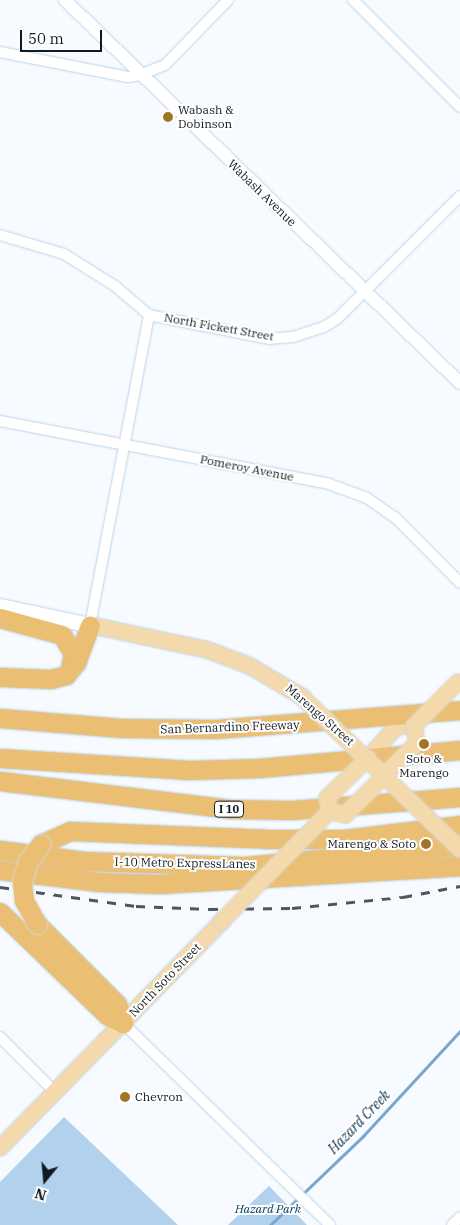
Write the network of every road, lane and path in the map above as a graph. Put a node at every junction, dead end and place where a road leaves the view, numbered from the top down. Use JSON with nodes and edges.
{"nodes":[{"id":1,"x":65,"y":0,"type":"edge"},
{"id":2,"x":228,"y":0,"type":"edge"},
{"id":3,"x":353,"y":0,"type":"edge"},
{"id":4,"x":0,"y":52,"type":"edge"},
{"id":5,"x":140,"y":75,"type":"junction"},
{"id":6,"x":460,"y":107,"type":"edge"},
{"id":7,"x":460,"y":196,"type":"edge"},
{"id":8,"x":0,"y":235,"type":"edge"},
{"id":9,"x":364,"y":291,"type":"junction"},
{"id":10,"x":149,"y":315,"type":"junction"},
{"id":11,"x":460,"y":383,"type":"edge"},
{"id":12,"x":0,"y":421,"type":"edge"},
{"id":13,"x":127,"y":444,"type":"junction"},
{"id":14,"x":460,"y":583,"type":"edge"},
{"id":15,"x":0,"y":606,"type":"edge"},
{"id":16,"x":0,"y":618,"type":"edge"},
{"id":17,"x":90,"y":625,"type":"junction"},
{"id":18,"x":66,"y":675,"type":"junction"},
{"id":19,"x":0,"y":677,"type":"edge"},
{"id":20,"x":459,"y":681,"type":"edge"},
{"id":21,"x":460,"y":710,"type":"edge"},
{"id":22,"x":0,"y":718,"type":"edge"},
{"id":23,"x":414,"y":726,"type":"junction"},
{"id":24,"x":460,"y":750,"type":"edge"},
{"id":25,"x":0,"y":758,"type":"edge"},
{"id":26,"x":368,"y":758,"type":"junction"},
{"id":27,"x":385,"y":775,"type":"junction"},
{"id":28,"x":0,"y":782,"type":"edge"},
{"id":29,"x":460,"y":797,"type":"edge"},
{"id":30,"x":330,"y":811,"type":"junction"},
{"id":31,"x":460,"y":824,"type":"edge"},
{"id":32,"x":460,"y":848,"type":"edge"},
{"id":33,"x":0,"y":850,"type":"edge"},
{"id":34,"x":460,"y":866,"type":"edge"},
{"id":35,"x":0,"y":870,"type":"edge"},
{"id":36,"x":0,"y":912,"type":"edge"},
{"id":37,"x":123,"y":1022,"type":"junction"},
{"id":38,"x":0,"y":1037,"type":"edge"},
{"id":39,"x":54,"y":1091,"type":"junction"},
{"id":40,"x":0,"y":1148,"type":"edge"},
{"id":41,"x":460,"y":1217,"type":"edge"},
{"id":42,"x":327,"y":1222,"type":"edge"},
{"id":43,"x":452,"y":1225,"type":"edge"}],
"edges":[{"from":1,"to":5,"type":"street","name":"Wabash Avenue"},
{"from":2,"to":5,"type":"street"},
{"from":3,"to":6,"type":"street"},
{"from":4,"to":5,"type":"street"},
{"from":5,"to":9,"type":"street","name":"Wabash Avenue"},
{"from":7,"to":9,"type":"street","name":"North Fickett Street"},
{"from":8,"to":10,"type":"street"},
{"from":9,"to":10,"type":"street","name":"North Fickett Street"},
{"from":9,"to":11,"type":"street","name":"Wabash Avenue"},
{"from":10,"to":13,"type":"street","name":"North Fickett Street"},
{"from":12,"to":13,"type":"street","name":"Pomeroy Avenue"},
{"from":13,"to":14,"type":"street","name":"Pomeroy Avenue"},
{"from":13,"to":17,"type":"street","name":"North Fickett Street"},
{"from":15,"to":17,"type":"main road","name":"Marengo Street"},
{"from":16,"to":18,"type":"highway"},
{"from":17,"to":18,"type":"highway"},
{"from":17,"to":26,"type":"main road","name":"Marengo Street","bridge":true},
{"from":18,"to":19,"type":"highway"},
{"from":20,"to":23,"type":"main road","bridge":true},
{"from":21,"to":22,"type":"highway","name":"San Bernardino Freeway"},
{"from":23,"to":26,"type":"main road"},
{"from":23,"to":27,"type":"main road","bridge":true},
{"from":24,"to":25,"type":"highway"},
{"from":26,"to":27,"type":"main road","name":"Marengo Street","bridge":true},
{"from":26,"to":30,"type":"main road","bridge":true},
{"from":27,"to":30,"type":"main road","bridge":true},
{"from":27,"to":32,"type":"main road","name":"Marengo Street","bridge":true},
{"from":28,"to":29,"type":"highway","number":"I 10"},
{"from":30,"to":37,"type":"main road","name":"North Soto Street","bridge":true},
{"from":31,"to":37,"type":"highway","bridge":true},
{"from":32,"to":33,"type":"highway","name":"I-10 Metro ExpressLanes"},
{"from":34,"to":35,"type":"highway","name":"I-10 Metro ExpressLanes"},
{"from":36,"to":37,"type":"highway"},
{"from":37,"to":39,"type":"main road","name":"North Soto Street"},
{"from":37,"to":42,"type":"street"},
{"from":38,"to":39,"type":"street"},
{"from":39,"to":40,"type":"main road","name":"North Soto Street"},
{"from":41,"to":43,"type":"street"}]}
